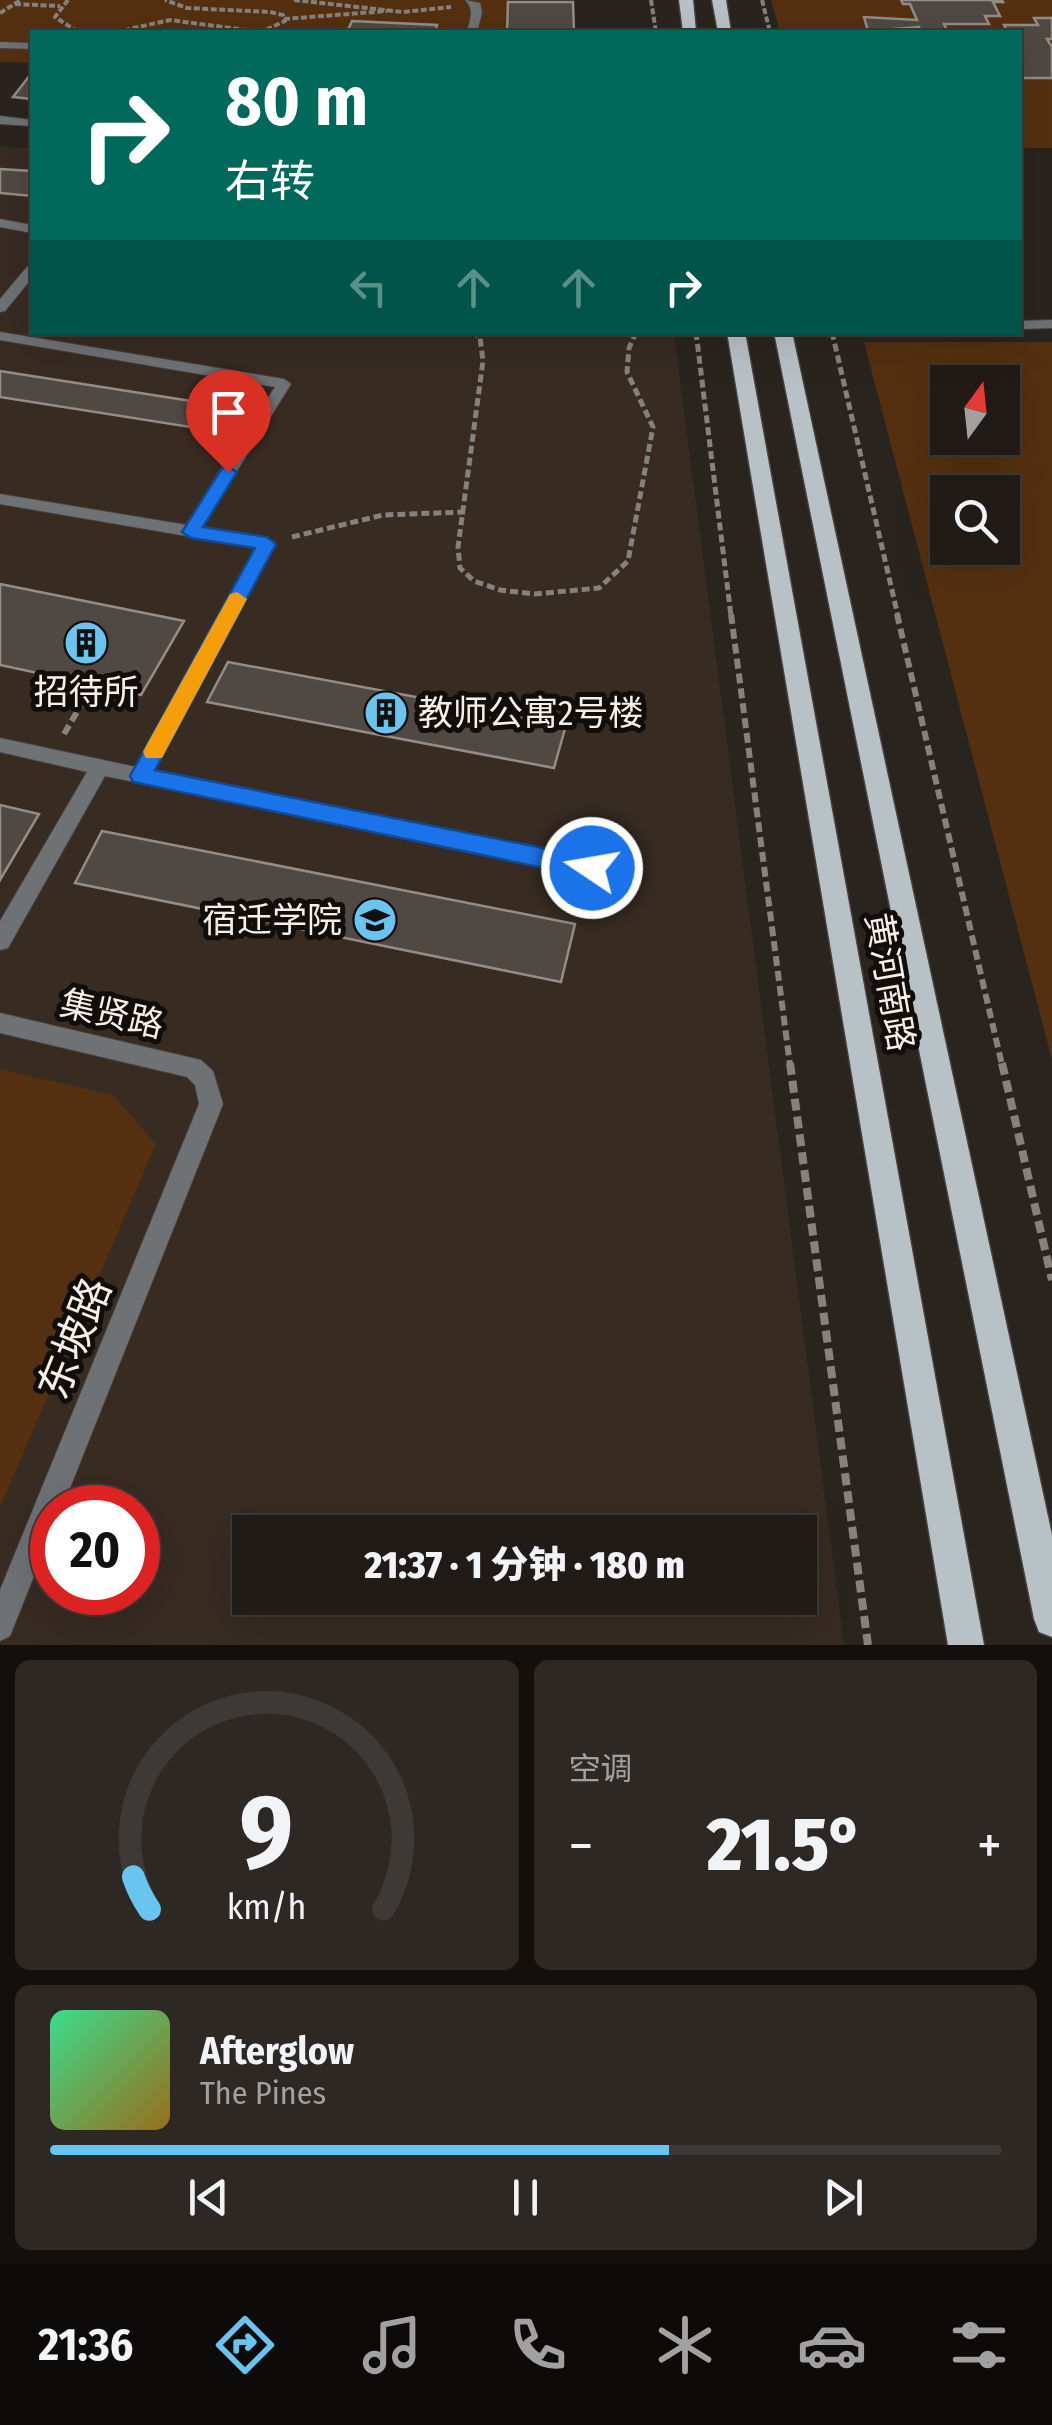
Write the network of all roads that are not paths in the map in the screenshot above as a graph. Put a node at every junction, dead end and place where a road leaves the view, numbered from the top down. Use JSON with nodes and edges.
{"nodes":[{"id":1,"x":470,"y":0,"type":"edge"},
{"id":2,"x":686,"y":0,"type":"edge"},
{"id":3,"x":719,"y":0,"type":"edge"},
{"id":4,"x":473,"y":30,"type":"edge"},
{"id":5,"x":690,"y":30,"type":"edge"},
{"id":6,"x":725,"y":30,"type":"edge"},
{"id":7,"x":0,"y":45,"type":"edge"},
{"id":8,"x":14,"y":45,"type":"junction"},
{"id":9,"x":30,"y":46,"type":"edge"},
{"id":10,"x":0,"y":61,"type":"edge"},
{"id":11,"x":0,"y":120,"type":"edge"},
{"id":12,"x":30,"y":122,"type":"edge"},
{"id":13,"x":0,"y":224,"type":"edge"},
{"id":14,"x":30,"y":228,"type":"edge"},
{"id":15,"x":30,"y":272,"type":"edge"},
{"id":16,"x":0,"y":308,"type":"edge"},
{"id":17,"x":1052,"y":324,"type":"edge"},
{"id":18,"x":1022,"y":325,"type":"edge"},
{"id":19,"x":737,"y":335,"type":"edge"},
{"id":20,"x":784,"y":335,"type":"edge"},
{"id":21,"x":0,"y":336,"type":"edge"},
{"id":22,"x":0,"y":500,"type":"edge"},
{"id":23,"x":191,"y":532,"type":"junction"},
{"id":24,"x":0,"y":744,"type":"edge"},
{"id":25,"x":100,"y":767,"type":"junction"},
{"id":26,"x":141,"y":776,"type":"junction"},
{"id":27,"x":592,"y":868,"type":"dead end"},
{"id":28,"x":0,"y":942,"type":"edge"},
{"id":29,"x":0,"y":1023,"type":"edge"},
{"id":30,"x":204,"y":1080,"type":"joint"},
{"id":31,"x":1052,"y":1619,"type":"edge"},
{"id":32,"x":0,"y":1626,"type":"edge"},
{"id":33,"x":966,"y":1645,"type":"edge"}],
"edges":[{"from":1,"to":4,"type":"street"},
{"from":2,"to":5,"type":"main road"},
{"from":3,"to":6,"type":"main road"},
{"from":7,"to":8,"type":"street"},
{"from":8,"to":9,"type":"street"},
{"from":8,"to":10,"type":"street"},
{"from":11,"to":12,"type":"street"},
{"from":13,"to":14,"type":"street"},
{"from":15,"to":16,"type":"street"},
{"from":17,"to":18,"type":"street"},
{"from":19,"to":33,"type":"main road","name":"黄河南路"},
{"from":20,"to":31,"type":"main road","name":"黄河南路"},
{"from":21,"to":23,"type":"street"},
{"from":22,"to":23,"type":"street"},
{"from":23,"to":26,"type":"street"},
{"from":24,"to":25,"type":"street"},
{"from":25,"to":26,"type":"street"},
{"from":25,"to":28,"type":"street"},
{"from":26,"to":27,"type":"street"},
{"from":29,"to":30,"type":"street","name":"集贤路"},
{"from":30,"to":32,"type":"street","name":"东坡路"}]}
